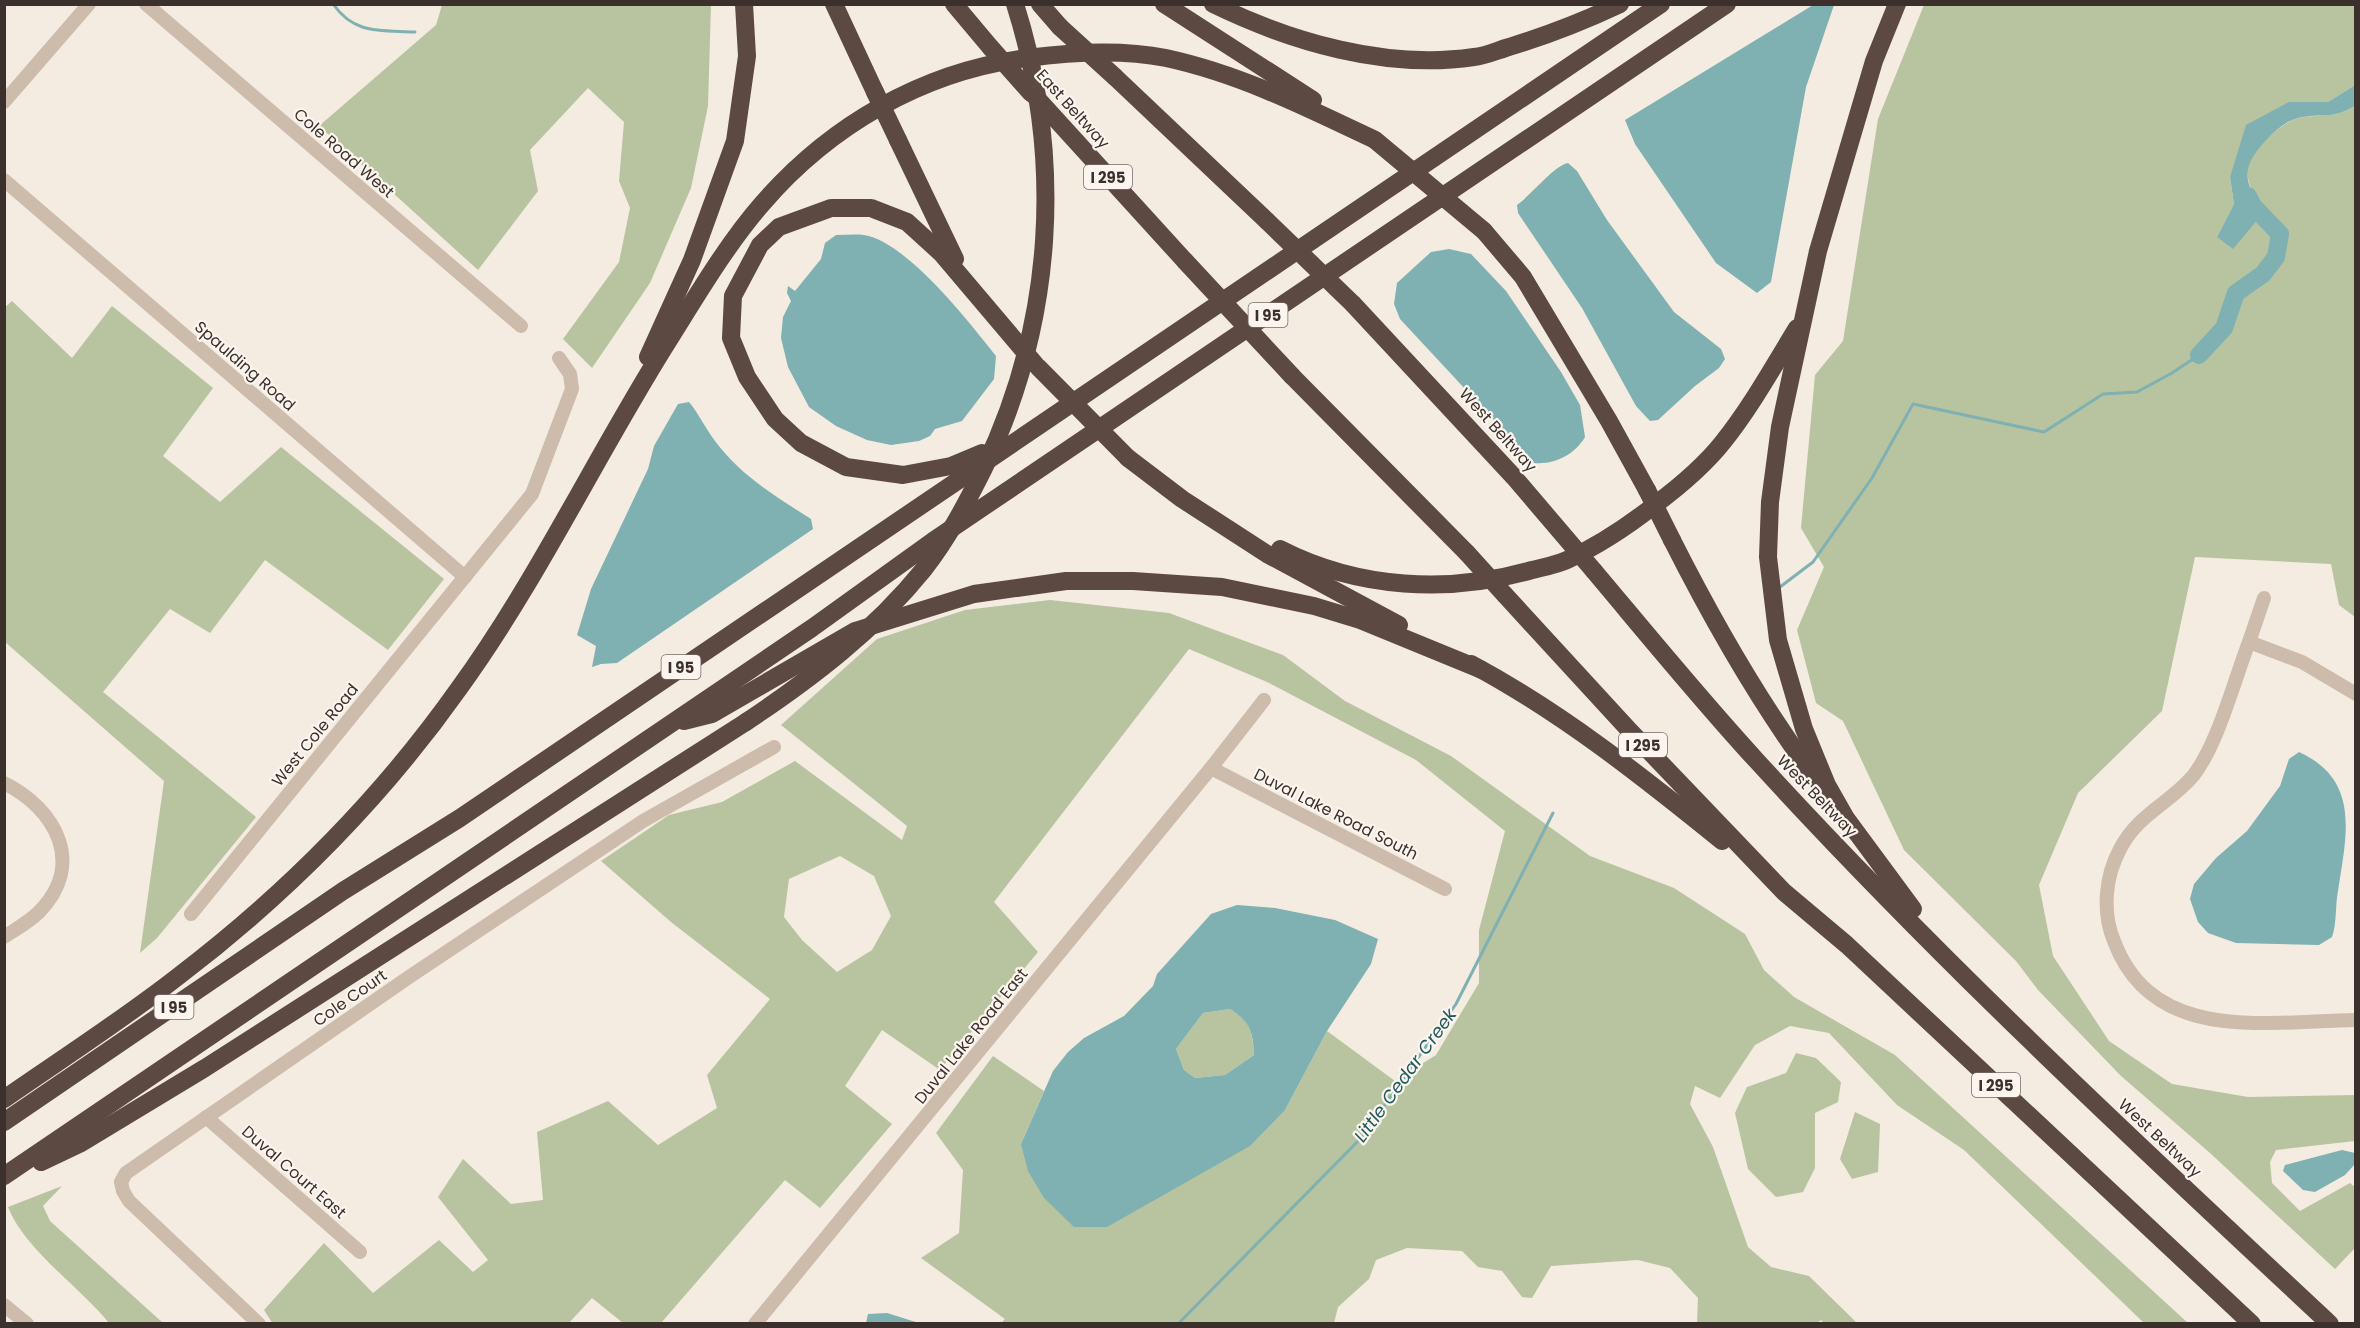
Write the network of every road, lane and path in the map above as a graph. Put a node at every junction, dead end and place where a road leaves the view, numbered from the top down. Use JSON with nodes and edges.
{"nodes":[{"id":1,"x":90,"y":4,"type":"edge"},
{"id":2,"x":146,"y":4,"type":"edge"},
{"id":3,"x":744,"y":4,"type":"edge"},
{"id":4,"x":834,"y":4,"type":"edge"},
{"id":5,"x":954,"y":4,"type":"edge"},
{"id":6,"x":1015,"y":4,"type":"edge"},
{"id":7,"x":1040,"y":4,"type":"edge"},
{"id":8,"x":1164,"y":4,"type":"edge"},
{"id":9,"x":1213,"y":4,"type":"edge"},
{"id":10,"x":1620,"y":4,"type":"edge"},
{"id":11,"x":1661,"y":4,"type":"edge"},
{"id":12,"x":1727,"y":4,"type":"edge"},
{"id":13,"x":1897,"y":4,"type":"edge"},
{"id":14,"x":4,"y":102,"type":"edge"},
{"id":15,"x":1375,"y":140,"type":"junction"},
{"id":16,"x":4,"y":180,"type":"edge"},
{"id":17,"x":966,"y":282,"type":"junction"},
{"id":18,"x":1806,"y":313,"type":"junction"},
{"id":19,"x":521,"y":326,"type":"dead end"},
{"id":20,"x":559,"y":358,"type":"dead end"},
{"id":21,"x":618,"y":421,"type":"junction"},
{"id":22,"x":1017,"y":439,"type":"junction"},
{"id":23,"x":1182,"y":499,"type":"junction"},
{"id":24,"x":465,"y":577,"type":"junction"},
{"id":25,"x":2264,"y":598,"type":"dead end"},
{"id":26,"x":2249,"y":642,"type":"junction"},
{"id":27,"x":1482,"y":669,"type":"junction"},
{"id":28,"x":2355,"y":694,"type":"edge"},
{"id":29,"x":1264,"y":700,"type":"dead end"},
{"id":30,"x":670,"y":724,"type":"junction"},
{"id":31,"x":774,"y":747,"type":"dead end"},
{"id":32,"x":1211,"y":768,"type":"junction"},
{"id":33,"x":4,"y":783,"type":"edge"},
{"id":34,"x":1844,"y":815,"type":"junction"},
{"id":35,"x":1445,"y":889,"type":"dead end"},
{"id":36,"x":1784,"y":892,"type":"junction"},
{"id":37,"x":190,"y":914,"type":"dead end"},
{"id":38,"x":4,"y":937,"type":"edge"},
{"id":39,"x":2355,"y":1020,"type":"edge"},
{"id":40,"x":2068,"y":1080,"type":"junction"},
{"id":41,"x":4,"y":1099,"type":"edge"},
{"id":42,"x":206,"y":1117,"type":"junction"},
{"id":43,"x":4,"y":1122,"type":"edge"},
{"id":44,"x":4,"y":1178,"type":"edge"},
{"id":45,"x":360,"y":1252,"type":"dead end"},
{"id":46,"x":4,"y":1305,"type":"edge"},
{"id":47,"x":27,"y":1323,"type":"edge"},
{"id":48,"x":259,"y":1323,"type":"edge"},
{"id":49,"x":755,"y":1323,"type":"edge"},
{"id":50,"x":2252,"y":1323,"type":"edge"},
{"id":51,"x":2330,"y":1323,"type":"edge"}],
"edges":[{"from":1,"to":14,"type":"street"},
{"from":2,"to":19,"type":"street","name":"Cole Road West"},
{"from":3,"to":21,"type":"highway"},
{"from":4,"to":17,"type":"highway","bridge":true},
{"from":5,"to":36,"type":"highway","name":"East Beltway","number":"I 295","bridge":true},
{"from":6,"to":44,"type":"highway","bridge":true},
{"from":7,"to":40,"type":"highway","name":"West Beltway","bridge":true},
{"from":8,"to":15,"type":"highway"},
{"from":9,"to":10,"type":"highway"},
{"from":11,"to":22,"type":"highway","number":"I 95"},
{"from":12,"to":30,"type":"highway","number":"I 95"},
{"from":13,"to":18,"type":"highway"},
{"from":15,"to":21,"type":"highway"},
{"from":15,"to":34,"type":"highway","bridge":true},
{"from":16,"to":24,"type":"street","name":"Spaulding Road"},
{"from":17,"to":22,"type":"highway"},
{"from":17,"to":23,"type":"highway","bridge":true},
{"from":18,"to":23,"type":"highway"},
{"from":18,"to":34,"type":"highway"},
{"from":20,"to":24,"type":"street"},
{"from":21,"to":41,"type":"highway"},
{"from":22,"to":43,"type":"highway","number":"I 95"},
{"from":23,"to":27,"type":"highway"},
{"from":24,"to":37,"type":"street","name":"West Cole Road"},
{"from":25,"to":26,"type":"street"},
{"from":26,"to":28,"type":"street"},
{"from":26,"to":39,"type":"street"},
{"from":27,"to":30,"type":"highway"},
{"from":27,"to":36,"type":"highway"},
{"from":29,"to":32,"type":"street","name":"Duval Lake Road East"},
{"from":30,"to":44,"type":"highway","number":"I 95"},
{"from":31,"to":42,"type":"street","name":"Cole Court"},
{"from":32,"to":35,"type":"street","name":"Duval Lake Road South"},
{"from":32,"to":49,"type":"street","name":"Duval Lake Road East"},
{"from":33,"to":38,"type":"street"},
{"from":34,"to":40,"type":"highway"},
{"from":36,"to":50,"type":"highway","number":"I 295"},
{"from":40,"to":51,"type":"highway","name":"West Beltway"},
{"from":42,"to":45,"type":"street","name":"Duval Court East"},
{"from":42,"to":48,"type":"street","name":"Cole Court"},
{"from":46,"to":47,"type":"street"}]}
